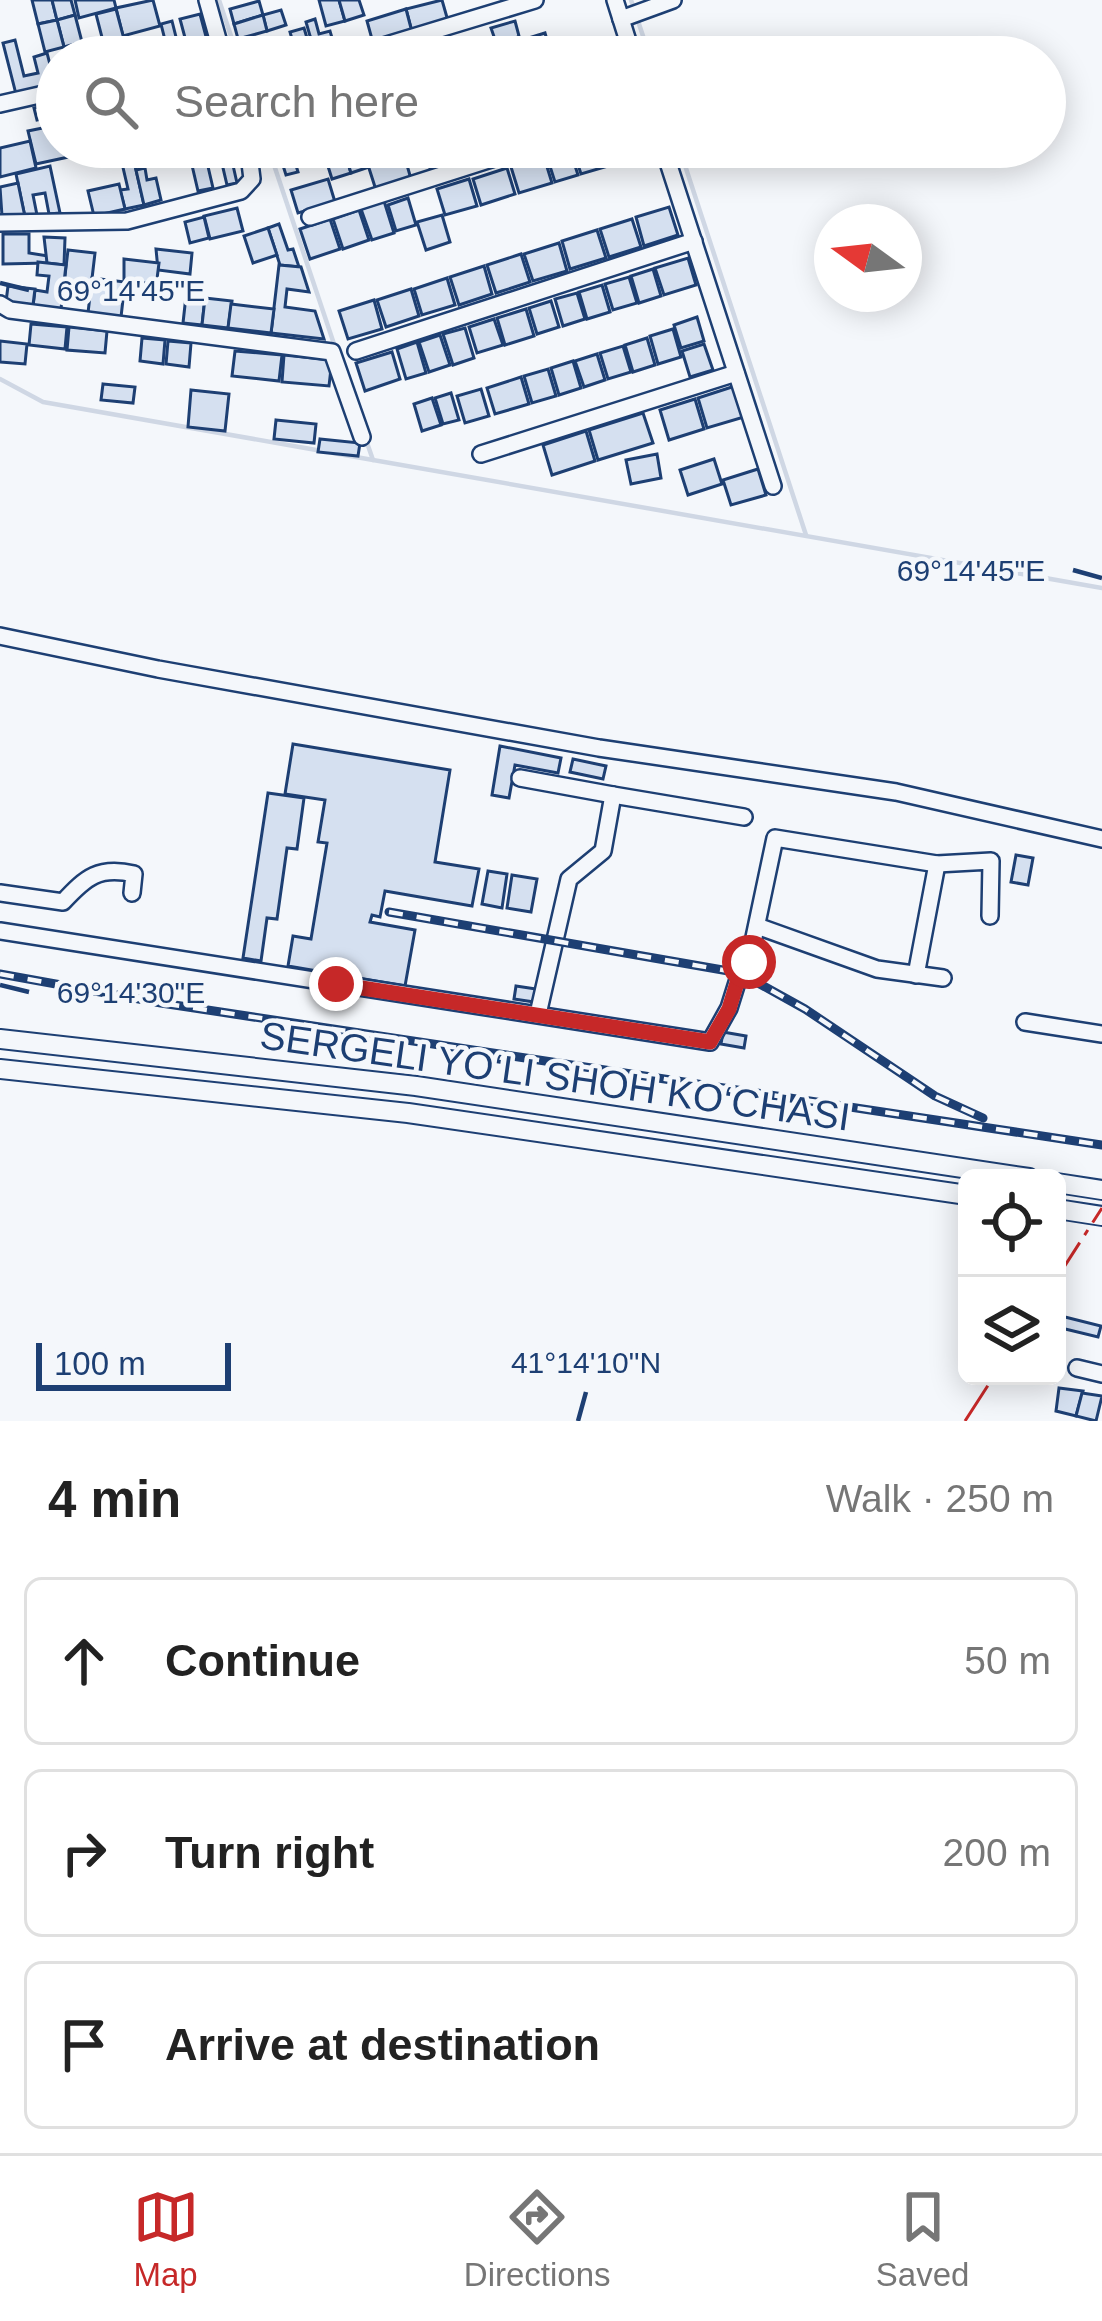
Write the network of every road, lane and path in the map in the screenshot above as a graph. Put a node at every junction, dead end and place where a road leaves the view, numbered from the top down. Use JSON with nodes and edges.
{"nodes":[{"id":1,"x":207,"y":0,"type":"edge"},
{"id":2,"x":535,"y":0,"type":"edge"},
{"id":3,"x":614,"y":0,"type":"edge"},
{"id":4,"x":673,"y":0,"type":"edge"},
{"id":5,"x":631,"y":16,"type":"junction"},
{"id":6,"x":217,"y":36,"type":"edge"},
{"id":7,"x":416,"y":36,"type":"edge"},
{"id":8,"x":632,"y":36,"type":"edge"},
{"id":9,"x":36,"y":96,"type":"edge"},
{"id":10,"x":0,"y":104,"type":"edge"},
{"id":11,"x":254,"y":168,"type":"edge"},
{"id":12,"x":463,"y":168,"type":"edge"},
{"id":13,"x":670,"y":168,"type":"edge"},
{"id":14,"x":310,"y":217,"type":"dead end"},
{"id":15,"x":0,"y":223,"type":"edge"},
{"id":16,"x":694,"y":241,"type":"junction"},
{"id":17,"x":0,"y":304,"type":"edge"},
{"id":18,"x":356,"y":351,"type":"dead end"},
{"id":19,"x":736,"y":373,"type":"junction"},
{"id":20,"x":362,"y":437,"type":"dead end"},
{"id":21,"x":481,"y":454,"type":"dead end"},
{"id":22,"x":773,"y":486,"type":"dead end"},
{"id":23,"x":0,"y":636,"type":"edge"},
{"id":24,"x":520,"y":778,"type":"dead end"},
{"id":25,"x":613,"y":795,"type":"junction"},
{"id":26,"x":744,"y":817,"type":"dead end"},
{"id":27,"x":1102,"y":840,"type":"edge"},
{"id":28,"x":938,"y":864,"type":"junction"},
{"id":29,"x":0,"y":893,"type":"edge"},
{"id":30,"x":132,"y":893,"type":"dead end"},
{"id":31,"x":990,"y":916,"type":"dead end"},
{"id":32,"x":757,"y":926,"type":"junction"},
{"id":33,"x":0,"y":932,"type":"edge"},
{"id":34,"x":916,"y":975,"type":"junction"},
{"id":35,"x":943,"y":978,"type":"dead end"},
{"id":36,"x":538,"y":1014,"type":"junction"},
{"id":37,"x":1025,"y":1022,"type":"dead end"},
{"id":38,"x":1102,"y":1034,"type":"edge"},
{"id":39,"x":0,"y":1039,"type":"edge"},
{"id":40,"x":0,"y":1069,"type":"edge"},
{"id":41,"x":969,"y":1169,"type":"edge"},
{"id":42,"x":1066,"y":1184,"type":"edge"},
{"id":43,"x":1102,"y":1190,"type":"edge"},
{"id":44,"x":958,"y":1194,"type":"edge"},
{"id":45,"x":1066,"y":1210,"type":"edge"},
{"id":46,"x":1102,"y":1216,"type":"edge"},
{"id":47,"x":1077,"y":1368,"type":"dead end"},
{"id":48,"x":1102,"y":1375,"type":"edge"}],
"edges":[{"from":1,"to":6,"type":"street"},
{"from":2,"to":7,"type":"street"},
{"from":3,"to":5,"type":"street"},
{"from":4,"to":5,"type":"street"},
{"from":5,"to":8,"type":"street"},
{"from":9,"to":10,"type":"street"},
{"from":11,"to":15,"type":"street"},
{"from":12,"to":14,"type":"street"},
{"from":13,"to":16,"type":"street"},
{"from":16,"to":18,"type":"street"},
{"from":16,"to":19,"type":"street"},
{"from":17,"to":20,"type":"street"},
{"from":19,"to":21,"type":"street"},
{"from":19,"to":22,"type":"street"},
{"from":23,"to":27,"type":"street"},
{"from":24,"to":25,"type":"street"},
{"from":25,"to":26,"type":"street"},
{"from":25,"to":36,"type":"street"},
{"from":28,"to":31,"type":"street"},
{"from":28,"to":32,"type":"street"},
{"from":28,"to":34,"type":"street"},
{"from":29,"to":30,"type":"street"},
{"from":32,"to":34,"type":"street"},
{"from":32,"to":36,"type":"street"},
{"from":33,"to":36,"type":"street"},
{"from":34,"to":35,"type":"street"},
{"from":37,"to":38,"type":"street"},
{"from":39,"to":41,"type":"main road","name":"SERGELI YO‘LI SHOH KO‘CHASI"},
{"from":40,"to":44,"type":"main road","name":"SERGELI YO‘LI SHOH KO‘CHASI"},
{"from":42,"to":43,"type":"main road"},
{"from":45,"to":46,"type":"main road"},
{"from":47,"to":48,"type":"street"}]}
